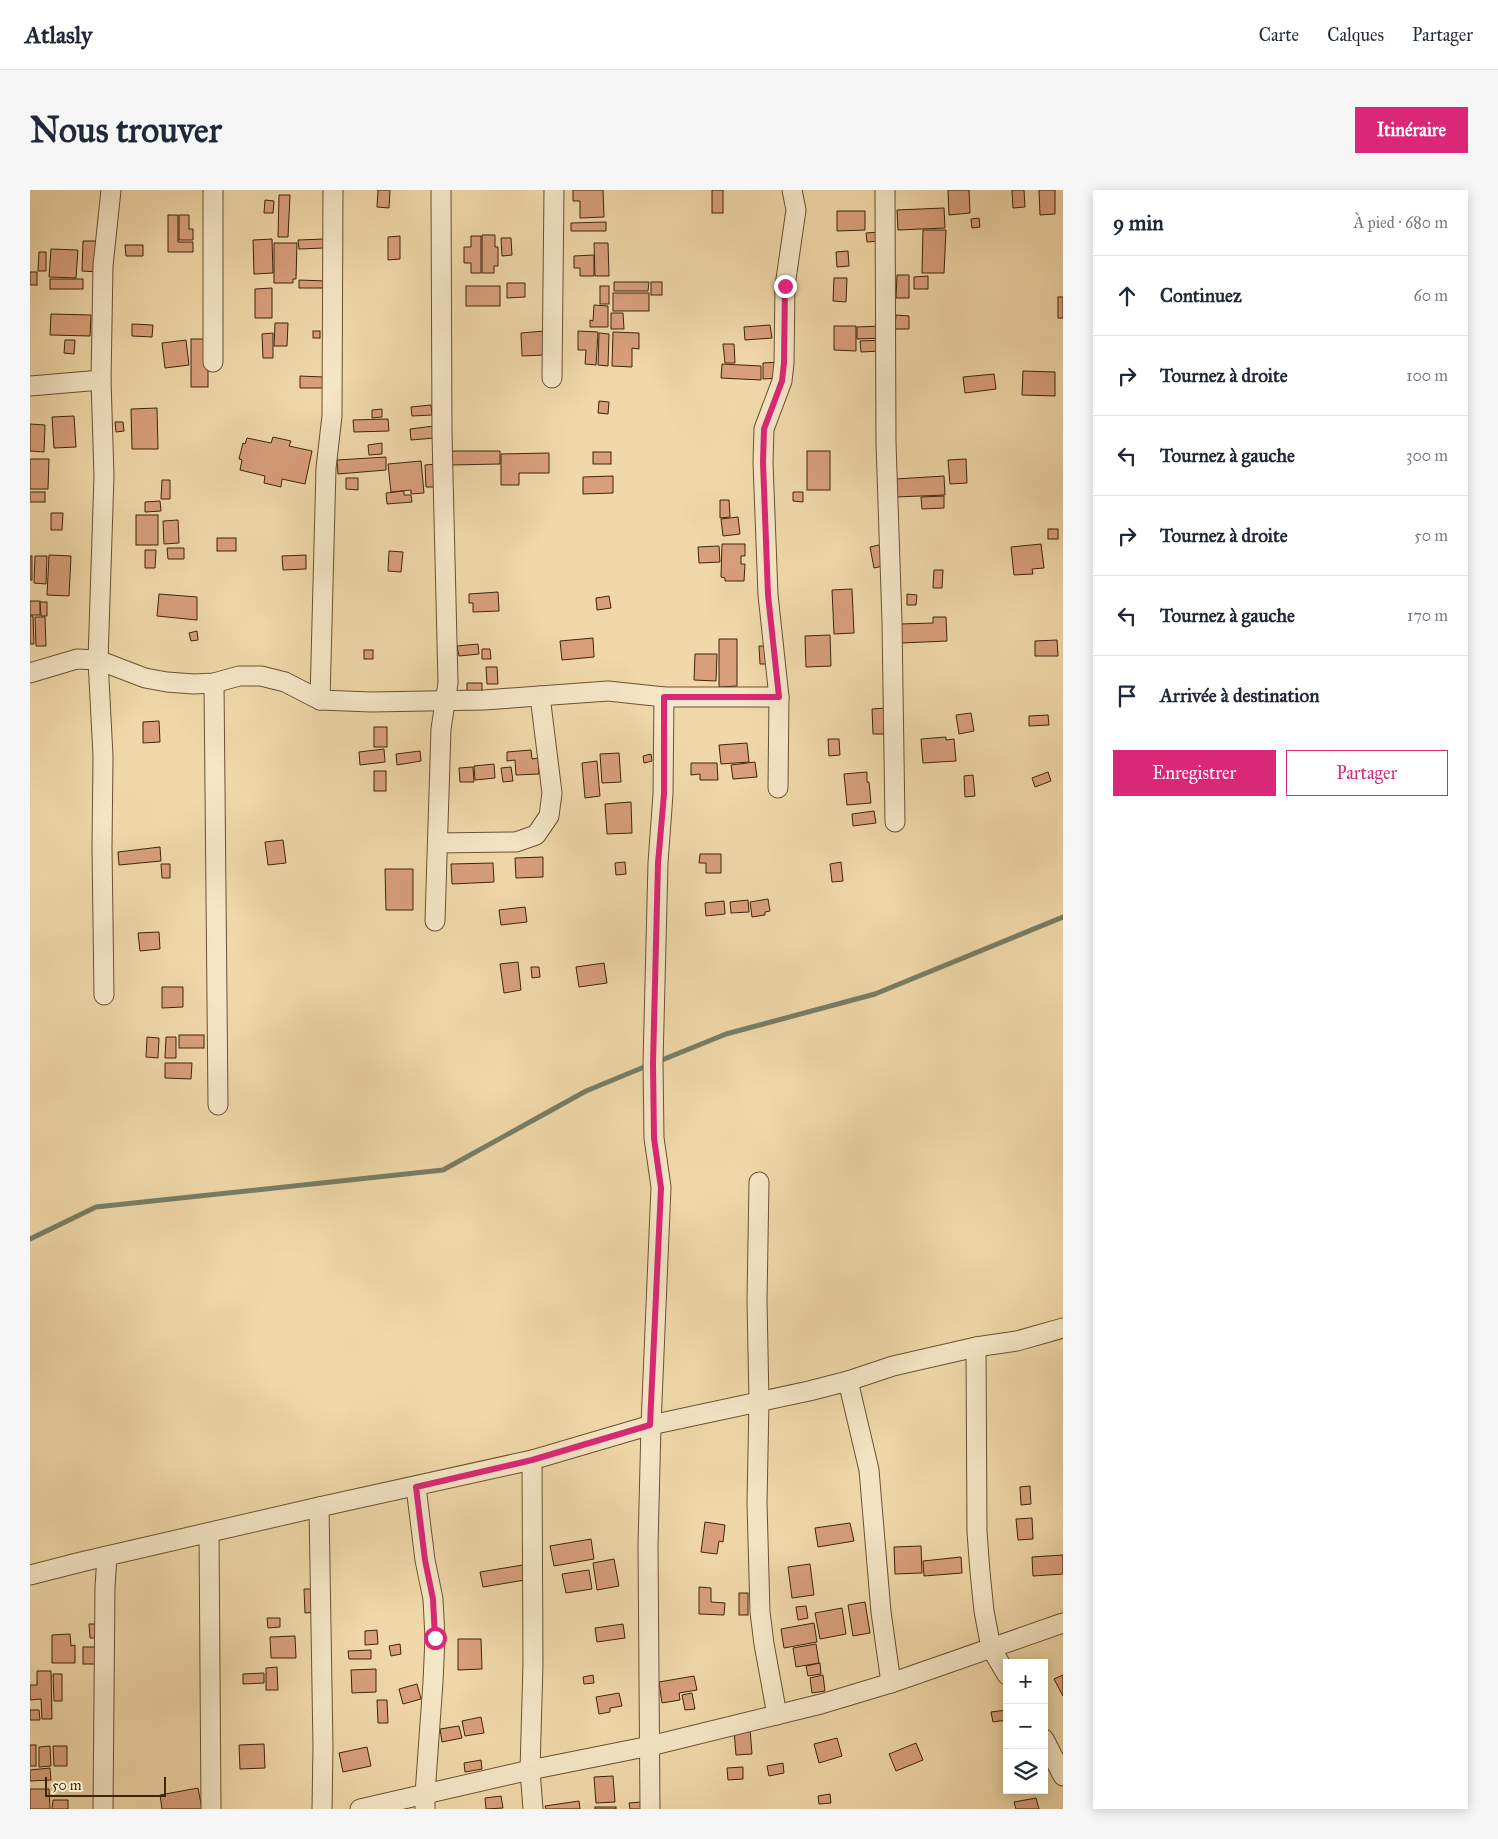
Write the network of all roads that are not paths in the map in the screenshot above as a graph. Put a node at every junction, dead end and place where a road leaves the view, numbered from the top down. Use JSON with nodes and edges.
{"nodes":[{"id":1,"x":111,"y":190,"type":"edge"},
{"id":2,"x":213,"y":190,"type":"edge"},
{"id":3,"x":332,"y":190,"type":"edge"},
{"id":4,"x":441,"y":190,"type":"edge"},
{"id":5,"x":554,"y":190,"type":"edge"},
{"id":6,"x":792,"y":190,"type":"edge"},
{"id":7,"x":885,"y":190,"type":"edge"},
{"id":8,"x":213,"y":362,"type":"dead end"},
{"id":9,"x":552,"y":378,"type":"dead end"},
{"id":10,"x":101,"y":380,"type":"junction"},
{"id":11,"x":30,"y":386,"type":"edge"},
{"id":12,"x":98,"y":660,"type":"junction"},
{"id":13,"x":30,"y":673,"type":"edge"},
{"id":14,"x":214,"y":683,"type":"junction"},
{"id":15,"x":540,"y":696,"type":"junction"},
{"id":16,"x":664,"y":697,"type":"junction"},
{"id":17,"x":779,"y":697,"type":"junction"},
{"id":18,"x":320,"y":700,"type":"junction"},
{"id":19,"x":445,"y":700,"type":"junction"},
{"id":20,"x":778,"y":788,"type":"dead end"},
{"id":21,"x":895,"y":822,"type":"dead end"},
{"id":22,"x":438,"y":843,"type":"junction"},
{"id":23,"x":435,"y":921,"type":"dead end"},
{"id":24,"x":104,"y":995,"type":"dead end"},
{"id":25,"x":218,"y":1105,"type":"dead end"},
{"id":26,"x":760,"y":1182,"type":"dead end"},
{"id":27,"x":1063,"y":1328,"type":"edge"},
{"id":28,"x":976,"y":1347,"type":"junction"},
{"id":29,"x":848,"y":1381,"type":"junction"},
{"id":30,"x":759,"y":1401,"type":"junction"},
{"id":31,"x":650,"y":1425,"type":"junction"},
{"id":32,"x":532,"y":1460,"type":"junction"},
{"id":33,"x":416,"y":1487,"type":"junction"},
{"id":34,"x":319,"y":1507,"type":"junction"},
{"id":35,"x":209,"y":1533,"type":"junction"},
{"id":36,"x":107,"y":1556,"type":"junction"},
{"id":37,"x":81,"y":1562,"type":"junction"},
{"id":38,"x":31,"y":1576,"type":"edge"},
{"id":39,"x":106,"y":1587,"type":"junction"},
{"id":40,"x":1054,"y":1626,"type":"edge"},
{"id":41,"x":1063,"y":1638,"type":"edge"},
{"id":42,"x":991,"y":1648,"type":"junction"},
{"id":43,"x":1003,"y":1668,"type":"edge"},
{"id":44,"x":891,"y":1683,"type":"junction"},
{"id":45,"x":777,"y":1715,"type":"junction"},
{"id":46,"x":650,"y":1746,"type":"junction"},
{"id":47,"x":1048,"y":1747,"type":"edge"},
{"id":48,"x":530,"y":1770,"type":"junction"},
{"id":49,"x":1063,"y":1776,"type":"edge"},
{"id":50,"x":425,"y":1801,"type":"edge"},
{"id":51,"x":103,"y":1809,"type":"edge"},
{"id":52,"x":211,"y":1809,"type":"edge"},
{"id":53,"x":322,"y":1809,"type":"edge"},
{"id":54,"x":360,"y":1809,"type":"edge"},
{"id":55,"x":533,"y":1809,"type":"edge"},
{"id":56,"x":650,"y":1809,"type":"edge"}],
"edges":[{"from":1,"to":10,"type":"street"},
{"from":2,"to":8,"type":"street"},
{"from":3,"to":18,"type":"street"},
{"from":4,"to":19,"type":"street"},
{"from":5,"to":9,"type":"street"},
{"from":6,"to":17,"type":"street"},
{"from":7,"to":21,"type":"street"},
{"from":10,"to":11,"type":"street"},
{"from":10,"to":12,"type":"street"},
{"from":12,"to":13,"type":"street"},
{"from":12,"to":14,"type":"street"},
{"from":12,"to":24,"type":"street"},
{"from":14,"to":18,"type":"street"},
{"from":14,"to":25,"type":"street"},
{"from":15,"to":16,"type":"street"},
{"from":15,"to":19,"type":"street"},
{"from":15,"to":22,"type":"street"},
{"from":16,"to":17,"type":"street"},
{"from":16,"to":31,"type":"street"},
{"from":17,"to":20,"type":"street"},
{"from":18,"to":19,"type":"street"},
{"from":19,"to":22,"type":"street"},
{"from":22,"to":23,"type":"street"},
{"from":26,"to":30,"type":"street"},
{"from":27,"to":28,"type":"street"},
{"from":28,"to":29,"type":"street"},
{"from":28,"to":42,"type":"street"},
{"from":29,"to":30,"type":"street"},
{"from":29,"to":44,"type":"street"},
{"from":30,"to":31,"type":"street"},
{"from":30,"to":45,"type":"street"},
{"from":31,"to":32,"type":"street"},
{"from":31,"to":46,"type":"street"},
{"from":32,"to":33,"type":"street"},
{"from":32,"to":48,"type":"street"},
{"from":33,"to":34,"type":"street"},
{"from":33,"to":50,"type":"street"},
{"from":34,"to":35,"type":"street"},
{"from":34,"to":53,"type":"street"},
{"from":35,"to":36,"type":"street"},
{"from":35,"to":52,"type":"street"},
{"from":36,"to":37,"type":"street"},
{"from":36,"to":39,"type":"street"},
{"from":37,"to":38,"type":"street"},
{"from":37,"to":39,"type":"street"},
{"from":39,"to":51,"type":"street"},
{"from":40,"to":41,"type":"street"},
{"from":40,"to":42,"type":"street"},
{"from":42,"to":43,"type":"street"},
{"from":42,"to":44,"type":"street"},
{"from":44,"to":45,"type":"street"},
{"from":45,"to":46,"type":"street"},
{"from":46,"to":48,"type":"street"},
{"from":46,"to":56,"type":"street"},
{"from":47,"to":49,"type":"street"},
{"from":48,"to":50,"type":"street"},
{"from":48,"to":55,"type":"street"},
{"from":50,"to":54,"type":"street"}]}
